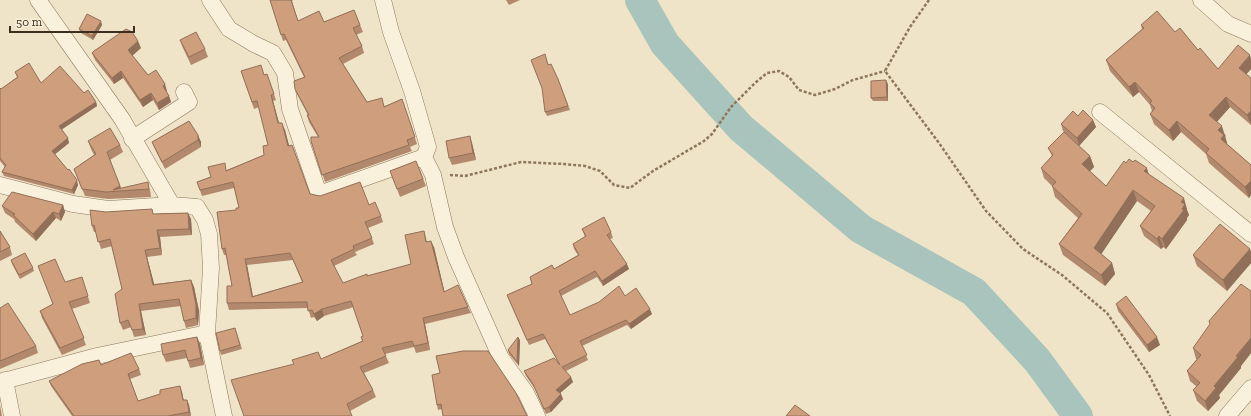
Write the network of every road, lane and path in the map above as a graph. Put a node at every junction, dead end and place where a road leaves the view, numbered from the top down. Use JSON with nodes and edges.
{"nodes":[{"id":1,"x":38,"y":0,"type":"edge"},
{"id":2,"x":210,"y":0,"type":"edge"},
{"id":3,"x":384,"y":0,"type":"edge"},
{"id":4,"x":929,"y":0,"type":"edge"},
{"id":5,"x":1201,"y":0,"type":"edge"},
{"id":6,"x":1251,"y":34,"type":"edge"},
{"id":7,"x":885,"y":72,"type":"junction"},
{"id":8,"x":184,"y":92,"type":"dead end"},
{"id":9,"x":1100,"y":112,"type":"dead end"},
{"id":10,"x":132,"y":139,"type":"junction"},
{"id":11,"x":424,"y":156,"type":"junction"},
{"id":12,"x":434,"y":175,"type":"junction"},
{"id":13,"x":0,"y":185,"type":"edge"},
{"id":14,"x":172,"y":205,"type":"junction"},
{"id":15,"x":1251,"y":234,"type":"edge"},
{"id":16,"x":207,"y":333,"type":"junction"},
{"id":17,"x":3,"y":381,"type":"edge"},
{"id":18,"x":1251,"y":388,"type":"edge"},
{"id":19,"x":12,"y":416,"type":"edge"},
{"id":20,"x":224,"y":416,"type":"edge"},
{"id":21,"x":537,"y":416,"type":"edge"},
{"id":22,"x":1170,"y":416,"type":"edge"},
{"id":23,"x":1227,"y":416,"type":"edge"}],
"edges":[{"from":1,"to":10,"type":"street"},
{"from":2,"to":11,"type":"street"},
{"from":3,"to":11,"type":"street"},
{"from":4,"to":7,"type":"path"},
{"from":5,"to":6,"type":"street"},
{"from":7,"to":12,"type":"path"},
{"from":7,"to":22,"type":"path"},
{"from":8,"to":10,"type":"street"},
{"from":9,"to":15,"type":"street"},
{"from":10,"to":14,"type":"street"},
{"from":11,"to":12,"type":"street"},
{"from":12,"to":21,"type":"street"},
{"from":13,"to":14,"type":"street"},
{"from":14,"to":16,"type":"street"},
{"from":16,"to":17,"type":"street"},
{"from":16,"to":20,"type":"street"},
{"from":17,"to":19,"type":"street"},
{"from":18,"to":23,"type":"street"}]}
